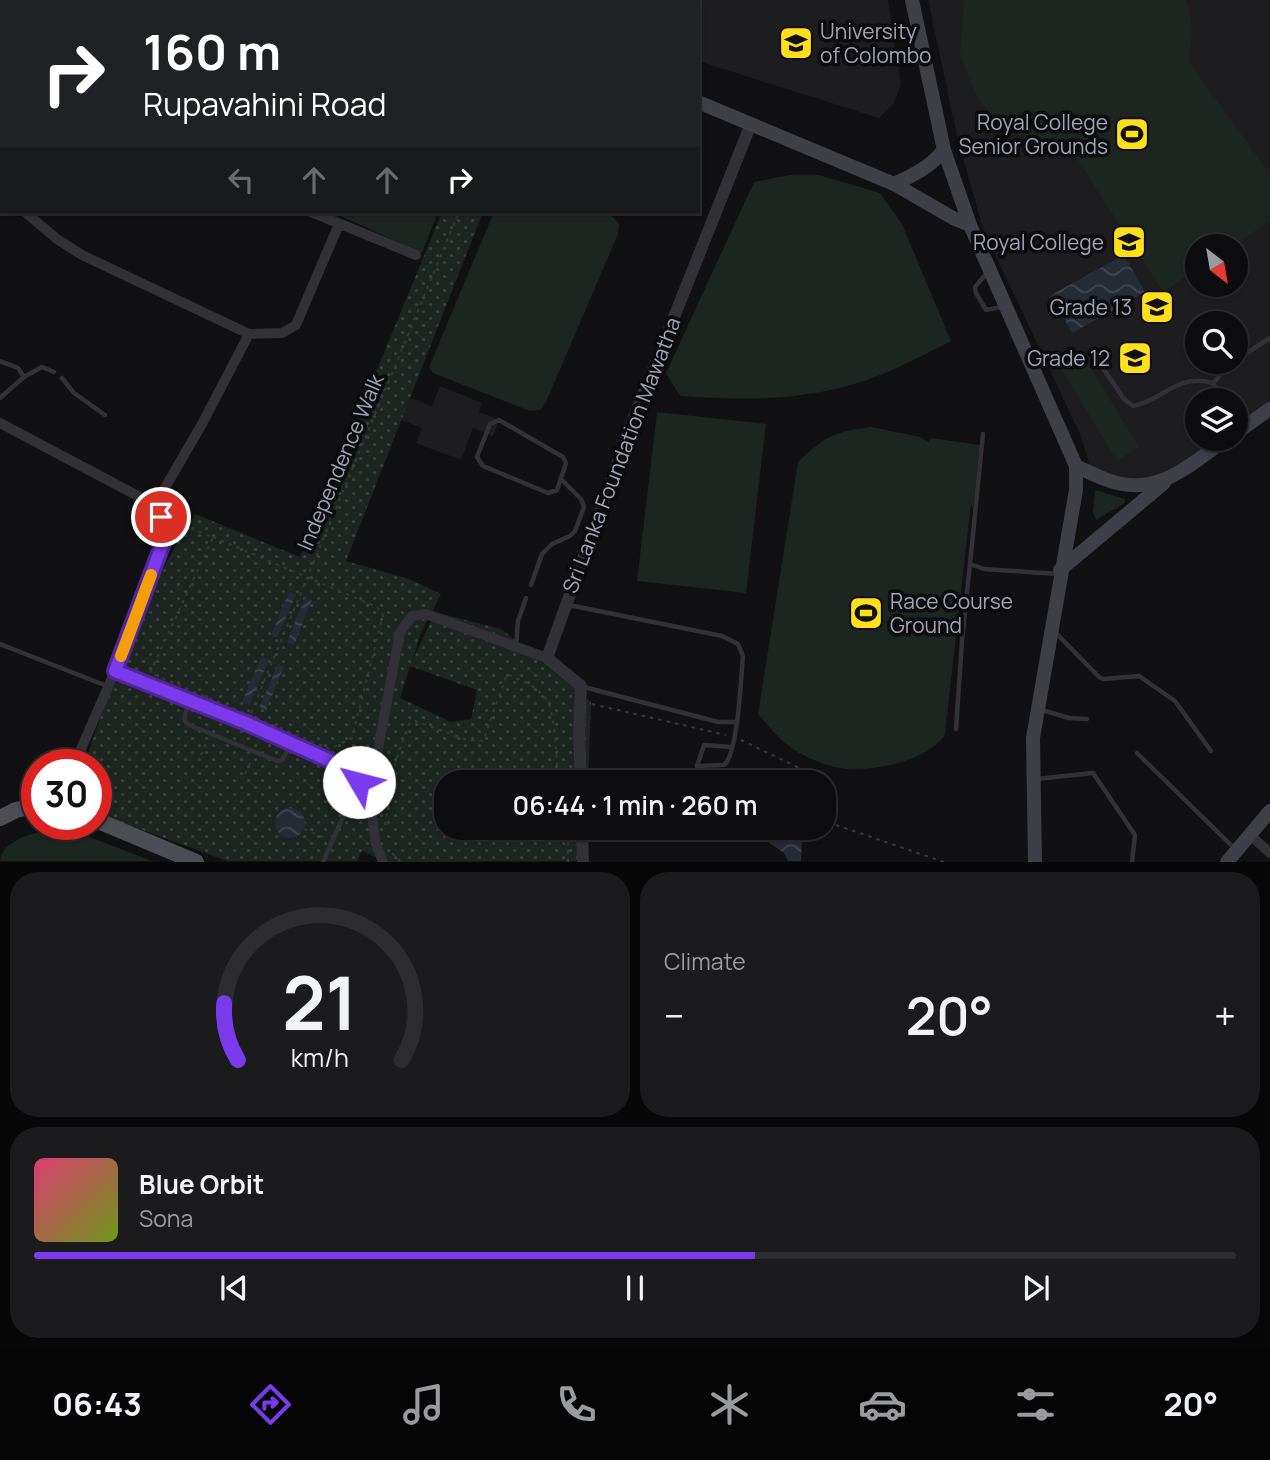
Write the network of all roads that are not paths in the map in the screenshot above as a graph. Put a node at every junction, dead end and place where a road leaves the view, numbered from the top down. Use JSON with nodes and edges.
{"nodes":[{"id":1,"x":912,"y":0,"type":"edge"},
{"id":2,"x":700,"y":103,"type":"edge"},
{"id":3,"x":751,"y":124,"type":"junction"},
{"id":4,"x":944,"y":150,"type":"junction"},
{"id":5,"x":894,"y":184,"type":"junction"},
{"id":6,"x":26,"y":214,"type":"edge"},
{"id":7,"x":314,"y":214,"type":"edge"},
{"id":8,"x":339,"y":225,"type":"junction"},
{"id":9,"x":970,"y":225,"type":"junction"},
{"id":10,"x":416,"y":255,"type":"dead end"},
{"id":11,"x":990,"y":270,"type":"junction"},
{"id":12,"x":1006,"y":305,"type":"junction"},
{"id":13,"x":249,"y":334,"type":"junction"},
{"id":14,"x":1270,"y":338,"type":"edge"},
{"id":15,"x":1248,"y":352,"type":"edge"},
{"id":16,"x":1094,"y":355,"type":"dead end"},
{"id":17,"x":0,"y":361,"type":"edge"},
{"id":18,"x":54,"y":372,"type":"dead end"},
{"id":19,"x":1222,"y":374,"type":"edge"},
{"id":20,"x":24,"y":377,"type":"junction"},
{"id":21,"x":62,"y":378,"type":"dead end"},
{"id":22,"x":1213,"y":383,"type":"junction"},
{"id":23,"x":1216,"y":388,"type":"edge"},
{"id":24,"x":0,"y":398,"type":"edge"},
{"id":25,"x":1270,"y":409,"type":"edge"},
{"id":26,"x":105,"y":415,"type":"dead end"},
{"id":27,"x":1248,"y":421,"type":"edge"},
{"id":28,"x":0,"y":423,"type":"edge"},
{"id":29,"x":983,"y":434,"type":"dead end"},
{"id":30,"x":1209,"y":451,"type":"edge"},
{"id":31,"x":1076,"y":466,"type":"junction"},
{"id":32,"x":1174,"y":476,"type":"junction"},
{"id":33,"x":562,"y":480,"type":"junction"},
{"id":34,"x":155,"y":505,"type":"junction"},
{"id":35,"x":970,"y":564,"type":"junction"},
{"id":36,"x":1060,"y":572,"type":"junction"},
{"id":37,"x":531,"y":585,"type":"dead end"},
{"id":38,"x":526,"y":598,"type":"dead end"},
{"id":39,"x":565,"y":604,"type":"junction"},
{"id":40,"x":1051,"y":628,"type":"junction"},
{"id":41,"x":0,"y":644,"type":"edge"},
{"id":42,"x":516,"y":647,"type":"junction"},
{"id":43,"x":547,"y":658,"type":"junction"},
{"id":44,"x":115,"y":671,"type":"junction"},
{"id":45,"x":581,"y":686,"type":"junction"},
{"id":46,"x":108,"y":687,"type":"junction"},
{"id":47,"x":189,"y":700,"type":"junction"},
{"id":48,"x":1037,"y":709,"type":"junction"},
{"id":49,"x":1087,"y":719,"type":"dead end"},
{"id":50,"x":736,"y":722,"type":"junction"},
{"id":51,"x":956,"y":729,"type":"dead end"},
{"id":52,"x":292,"y":744,"type":"junction"},
{"id":53,"x":732,"y":747,"type":"junction"},
{"id":54,"x":81,"y":749,"type":"edge"},
{"id":55,"x":1211,"y":751,"type":"dead end"},
{"id":56,"x":1138,"y":753,"type":"dead end"},
{"id":57,"x":581,"y":770,"type":"edge"},
{"id":58,"x":1032,"y":780,"type":"junction"},
{"id":59,"x":359,"y":782,"type":"junction"},
{"id":60,"x":369,"y":797,"type":"junction"},
{"id":61,"x":21,"y":809,"type":"edge"},
{"id":62,"x":1270,"y":811,"type":"edge"},
{"id":63,"x":0,"y":818,"type":"edge"},
{"id":64,"x":112,"y":827,"type":"edge"},
{"id":65,"x":1249,"y":834,"type":"junction"},
{"id":66,"x":582,"y":840,"type":"edge"},
{"id":67,"x":1270,"y":853,"type":"edge"},
{"id":68,"x":1232,"y":856,"type":"edge"},
{"id":69,"x":196,"y":862,"type":"edge"},
{"id":70,"x":323,"y":862,"type":"edge"},
{"id":71,"x":383,"y":862,"type":"edge"},
{"id":72,"x":583,"y":862,"type":"edge"},
{"id":73,"x":1035,"y":862,"type":"edge"},
{"id":74,"x":1132,"y":862,"type":"edge"}],
"edges":[{"from":1,"to":4,"type":"main road"},
{"from":2,"to":3,"type":"main road"},
{"from":3,"to":5,"type":"main road"},
{"from":3,"to":39,"type":"street","name":"Sri Lanka Foundation Mawatha"},
{"from":4,"to":5,"type":"main road"},
{"from":4,"to":9,"type":"main road"},
{"from":5,"to":9,"type":"main road"},
{"from":6,"to":13,"type":"street"},
{"from":7,"to":8,"type":"street"},
{"from":8,"to":10,"type":"street"},
{"from":8,"to":13,"type":"street"},
{"from":9,"to":11,"type":"main road"},
{"from":11,"to":12,"type":"main road"},
{"from":11,"to":12,"type":"lane"},
{"from":12,"to":31,"type":"main road"},
{"from":13,"to":34,"type":"street"},
{"from":14,"to":15,"type":"lane"},
{"from":16,"to":22,"type":"lane"},
{"from":17,"to":20,"type":"lane"},
{"from":18,"to":20,"type":"lane"},
{"from":19,"to":22,"type":"lane"},
{"from":20,"to":24,"type":"lane"},
{"from":21,"to":26,"type":"lane"},
{"from":22,"to":23,"type":"lane"},
{"from":25,"to":27,"type":"main road"},
{"from":28,"to":34,"type":"street"},
{"from":29,"to":35,"type":"lane"},
{"from":30,"to":32,"type":"main road"},
{"from":31,"to":32,"type":"main road"},
{"from":31,"to":36,"type":"main road"},
{"from":32,"to":36,"type":"main road"},
{"from":33,"to":33,"type":"lane"},
{"from":33,"to":37,"type":"lane"},
{"from":34,"to":44,"type":"street"},
{"from":35,"to":36,"type":"lane"},
{"from":35,"to":51,"type":"lane"},
{"from":36,"to":40,"type":"main road"},
{"from":38,"to":42,"type":"lane"},
{"from":39,"to":43,"type":"street","name":"Sri Lanka Foundation Mawatha"},
{"from":39,"to":50,"type":"lane"},
{"from":40,"to":48,"type":"main road"},
{"from":40,"to":55,"type":"lane"},
{"from":41,"to":46,"type":"lane"},
{"from":42,"to":43,"type":"street"},
{"from":42,"to":60,"type":"street"},
{"from":43,"to":45,"type":"street"},
{"from":44,"to":46,"type":"street"},
{"from":44,"to":47,"type":"street"},
{"from":45,"to":50,"type":"lane"},
{"from":45,"to":57,"type":"street"},
{"from":46,"to":54,"type":"street"},
{"from":47,"to":52,"type":"street"},
{"from":47,"to":52,"type":"lane"},
{"from":48,"to":49,"type":"lane"},
{"from":48,"to":58,"type":"main road"},
{"from":50,"to":53,"type":"lane"},
{"from":52,"to":59,"type":"street"},
{"from":53,"to":53,"type":"lane"},
{"from":56,"to":68,"type":"lane"},
{"from":58,"to":73,"type":"main road"},
{"from":58,"to":74,"type":"lane"},
{"from":59,"to":60,"type":"street"},
{"from":59,"to":70,"type":"lane"},
{"from":60,"to":71,"type":"street"},
{"from":61,"to":63,"type":"main road"},
{"from":62,"to":65,"type":"main road"},
{"from":64,"to":69,"type":"main road"},
{"from":65,"to":67,"type":"street"},
{"from":65,"to":68,"type":"main road"},
{"from":66,"to":72,"type":"street"}]}
